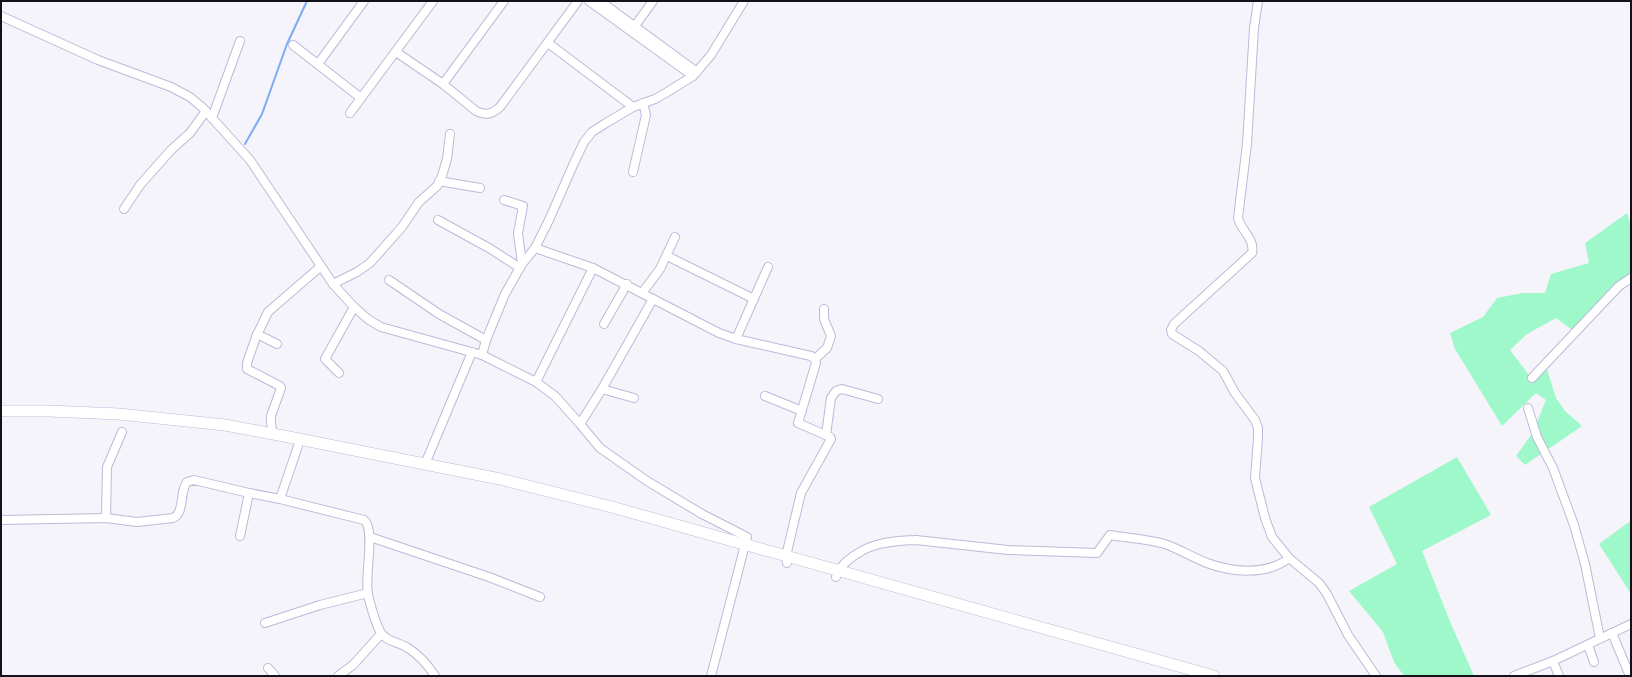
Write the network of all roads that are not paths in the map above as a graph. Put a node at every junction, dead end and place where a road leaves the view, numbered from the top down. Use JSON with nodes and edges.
{"nodes":[{"id":1,"x":364,"y":1,"type":"edge"},
{"id":2,"x":433,"y":1,"type":"edge"},
{"id":3,"x":504,"y":1,"type":"edge"},
{"id":4,"x":578,"y":1,"type":"edge"},
{"id":5,"x":589,"y":1,"type":"edge"},
{"id":6,"x":600,"y":1,"type":"edge"},
{"id":7,"x":652,"y":1,"type":"edge"},
{"id":8,"x":744,"y":1,"type":"edge"},
{"id":9,"x":1258,"y":1,"type":"edge"},
{"id":10,"x":1,"y":16,"type":"edge"},
{"id":11,"x":633,"y":29,"type":"junction"},
{"id":12,"x":240,"y":40,"type":"dead end"},
{"id":13,"x":548,"y":43,"type":"junction"},
{"id":14,"x":293,"y":45,"type":"dead end"},
{"id":15,"x":396,"y":52,"type":"junction"},
{"id":16,"x":318,"y":64,"type":"junction"},
{"id":17,"x":695,"y":74,"type":"junction"},
{"id":18,"x":442,"y":84,"type":"junction"},
{"id":19,"x":362,"y":98,"type":"junction"},
{"id":20,"x":644,"y":103,"type":"junction"},
{"id":21,"x":633,"y":107,"type":"junction"},
{"id":22,"x":206,"y":111,"type":"junction"},
{"id":23,"x":350,"y":113,"type":"dead end"},
{"id":24,"x":212,"y":118,"type":"junction"},
{"id":25,"x":450,"y":134,"type":"dead end"},
{"id":26,"x":633,"y":172,"type":"dead end"},
{"id":27,"x":439,"y":181,"type":"junction"},
{"id":28,"x":480,"y":188,"type":"dead end"},
{"id":29,"x":504,"y":200,"type":"dead end"},
{"id":30,"x":124,"y":209,"type":"dead end"},
{"id":31,"x":438,"y":220,"type":"dead end"},
{"id":32,"x":675,"y":237,"type":"dead end"},
{"id":33,"x":535,"y":248,"type":"junction"},
{"id":34,"x":667,"y":256,"type":"junction"},
{"id":35,"x":521,"y":266,"type":"junction"},
{"id":36,"x":768,"y":266,"type":"dead end"},
{"id":37,"x":320,"y":268,"type":"junction"},
{"id":38,"x":593,"y":268,"type":"junction"},
{"id":39,"x":1631,"y":278,"type":"edge"},
{"id":40,"x":389,"y":280,"type":"dead end"},
{"id":41,"x":333,"y":284,"type":"junction"},
{"id":42,"x":627,"y":284,"type":"junction"},
{"id":43,"x":642,"y":293,"type":"junction"},
{"id":44,"x":653,"y":299,"type":"junction"},
{"id":45,"x":754,"y":299,"type":"junction"},
{"id":46,"x":354,"y":307,"type":"junction"},
{"id":47,"x":824,"y":308,"type":"dead end"},
{"id":48,"x":604,"y":324,"type":"dead end"},
{"id":49,"x":257,"y":334,"type":"junction"},
{"id":50,"x":736,"y":339,"type":"junction"},
{"id":51,"x":486,"y":340,"type":"junction"},
{"id":52,"x":277,"y":344,"type":"dead end"},
{"id":53,"x":472,"y":352,"type":"junction"},
{"id":54,"x":482,"y":355,"type":"junction"},
{"id":55,"x":815,"y":359,"type":"junction"},
{"id":56,"x":339,"y":374,"type":"dead end"},
{"id":57,"x":1532,"y":378,"type":"dead end"},
{"id":58,"x":536,"y":382,"type":"junction"},
{"id":59,"x":602,"y":388,"type":"junction"},
{"id":60,"x":765,"y":396,"type":"dead end"},
{"id":61,"x":634,"y":398,"type":"dead end"},
{"id":62,"x":878,"y":399,"type":"dead end"},
{"id":63,"x":1528,"y":408,"type":"dead end"},
{"id":64,"x":1,"y":411,"type":"edge"},
{"id":65,"x":802,"y":411,"type":"junction"},
{"id":66,"x":1,"y":418,"type":"edge"},
{"id":67,"x":580,"y":424,"type":"junction"},
{"id":68,"x":122,"y":432,"type":"dead end"},
{"id":69,"x":271,"y":433,"type":"junction"},
{"id":70,"x":826,"y":435,"type":"junction"},
{"id":71,"x":298,"y":446,"type":"junction"},
{"id":72,"x":426,"y":464,"type":"junction"},
{"id":73,"x":249,"y":493,"type":"junction"},
{"id":74,"x":280,"y":498,"type":"junction"},
{"id":75,"x":106,"y":518,"type":"junction"},
{"id":76,"x":1,"y":520,"type":"edge"},
{"id":77,"x":240,"y":536,"type":"dead end"},
{"id":78,"x":370,"y":537,"type":"junction"},
{"id":79,"x":744,"y":548,"type":"junction"},
{"id":80,"x":1288,"y":558,"type":"junction"},
{"id":81,"x":787,"y":560,"type":"junction"},
{"id":82,"x":837,"y":574,"type":"junction"},
{"id":83,"x":368,"y":593,"type":"junction"},
{"id":84,"x":540,"y":597,"type":"dead end"},
{"id":85,"x":264,"y":623,"type":"dead end"},
{"id":86,"x":1631,"y":624,"type":"edge"},
{"id":87,"x":1612,"y":633,"type":"junction"},
{"id":88,"x":381,"y":634,"type":"junction"},
{"id":89,"x":1600,"y":638,"type":"junction"},
{"id":90,"x":1588,"y":645,"type":"junction"},
{"id":91,"x":1553,"y":661,"type":"junction"},
{"id":92,"x":1594,"y":662,"type":"dead end"},
{"id":93,"x":268,"y":668,"type":"dead end"},
{"id":94,"x":275,"y":676,"type":"edge"},
{"id":95,"x":338,"y":676,"type":"edge"},
{"id":96,"x":435,"y":676,"type":"edge"},
{"id":97,"x":711,"y":676,"type":"edge"},
{"id":98,"x":1187,"y":676,"type":"edge"},
{"id":99,"x":1214,"y":676,"type":"edge"},
{"id":100,"x":1376,"y":676,"type":"edge"},
{"id":101,"x":1514,"y":676,"type":"edge"},
{"id":102,"x":1559,"y":676,"type":"edge"},
{"id":103,"x":1630,"y":676,"type":"edge"}],
"edges":[{"from":1,"to":16,"type":"street"},
{"from":2,"to":15,"type":"street"},
{"from":3,"to":18,"type":"street"},
{"from":4,"to":13,"type":"street"},
{"from":5,"to":11,"type":"street"},
{"from":6,"to":11,"type":"street"},
{"from":7,"to":11,"type":"street"},
{"from":8,"to":17,"type":"street"},
{"from":9,"to":80,"type":"street"},
{"from":10,"to":22,"type":"street"},
{"from":11,"to":17,"type":"street"},
{"from":12,"to":24,"type":"street"},
{"from":13,"to":18,"type":"street"},
{"from":13,"to":21,"type":"street"},
{"from":14,"to":16,"type":"street"},
{"from":15,"to":18,"type":"street"},
{"from":15,"to":19,"type":"street"},
{"from":16,"to":19,"type":"street"},
{"from":17,"to":20,"type":"street"},
{"from":19,"to":23,"type":"street"},
{"from":20,"to":21,"type":"street"},
{"from":20,"to":26,"type":"street"},
{"from":21,"to":33,"type":"street"},
{"from":22,"to":24,"type":"street"},
{"from":22,"to":30,"type":"street"},
{"from":24,"to":37,"type":"street"},
{"from":25,"to":27,"type":"street"},
{"from":27,"to":28,"type":"street"},
{"from":27,"to":41,"type":"street"},
{"from":29,"to":35,"type":"street"},
{"from":31,"to":35,"type":"street"},
{"from":32,"to":34,"type":"street"},
{"from":33,"to":35,"type":"street"},
{"from":33,"to":38,"type":"street"},
{"from":34,"to":43,"type":"street"},
{"from":34,"to":45,"type":"street"},
{"from":35,"to":51,"type":"street"},
{"from":36,"to":45,"type":"street"},
{"from":37,"to":41,"type":"street"},
{"from":37,"to":49,"type":"street"},
{"from":38,"to":42,"type":"street"},
{"from":38,"to":58,"type":"street"},
{"from":39,"to":57,"type":"street"},
{"from":40,"to":51,"type":"street"},
{"from":41,"to":46,"type":"street"},
{"from":42,"to":43,"type":"street"},
{"from":42,"to":48,"type":"street"},
{"from":43,"to":44,"type":"street"},
{"from":44,"to":50,"type":"street"},
{"from":44,"to":59,"type":"street"},
{"from":45,"to":50,"type":"street"},
{"from":46,"to":53,"type":"street"},
{"from":46,"to":56,"type":"street"},
{"from":47,"to":55,"type":"street"},
{"from":49,"to":52,"type":"street"},
{"from":49,"to":69,"type":"street"},
{"from":50,"to":55,"type":"street"},
{"from":51,"to":54,"type":"street"},
{"from":53,"to":54,"type":"street"},
{"from":53,"to":72,"type":"street"},
{"from":54,"to":58,"type":"street"},
{"from":55,"to":65,"type":"street"},
{"from":58,"to":67,"type":"street"},
{"from":59,"to":61,"type":"street"},
{"from":59,"to":67,"type":"street"},
{"from":60,"to":65,"type":"street"},
{"from":62,"to":70,"type":"street"},
{"from":63,"to":89,"type":"street"},
{"from":64,"to":69,"type":"main road"},
{"from":65,"to":70,"type":"street"},
{"from":66,"to":71,"type":"main road"},
{"from":67,"to":79,"type":"street"},
{"from":68,"to":75,"type":"street"},
{"from":69,"to":72,"type":"main road"},
{"from":70,"to":81,"type":"street"},
{"from":71,"to":74,"type":"street"},
{"from":71,"to":79,"type":"main road"},
{"from":72,"to":79,"type":"main road"},
{"from":73,"to":74,"type":"street"},
{"from":73,"to":75,"type":"street"},
{"from":73,"to":77,"type":"street"},
{"from":74,"to":78,"type":"street"},
{"from":75,"to":76,"type":"street"},
{"from":78,"to":83,"type":"street"},
{"from":78,"to":84,"type":"street"},
{"from":79,"to":81,"type":"main road"},
{"from":79,"to":97,"type":"street"},
{"from":80,"to":82,"type":"street"},
{"from":80,"to":100,"type":"street"},
{"from":81,"to":82,"type":"main road"},
{"from":82,"to":98,"type":"main road"},
{"from":82,"to":99,"type":"main road"},
{"from":83,"to":85,"type":"street"},
{"from":83,"to":88,"type":"street"},
{"from":86,"to":87,"type":"street"},
{"from":87,"to":89,"type":"street"},
{"from":87,"to":103,"type":"street"},
{"from":88,"to":95,"type":"street"},
{"from":88,"to":96,"type":"street"},
{"from":89,"to":90,"type":"street"},
{"from":90,"to":91,"type":"street"},
{"from":90,"to":92,"type":"street"},
{"from":91,"to":101,"type":"street"},
{"from":91,"to":102,"type":"street"},
{"from":93,"to":94,"type":"street"}]}
